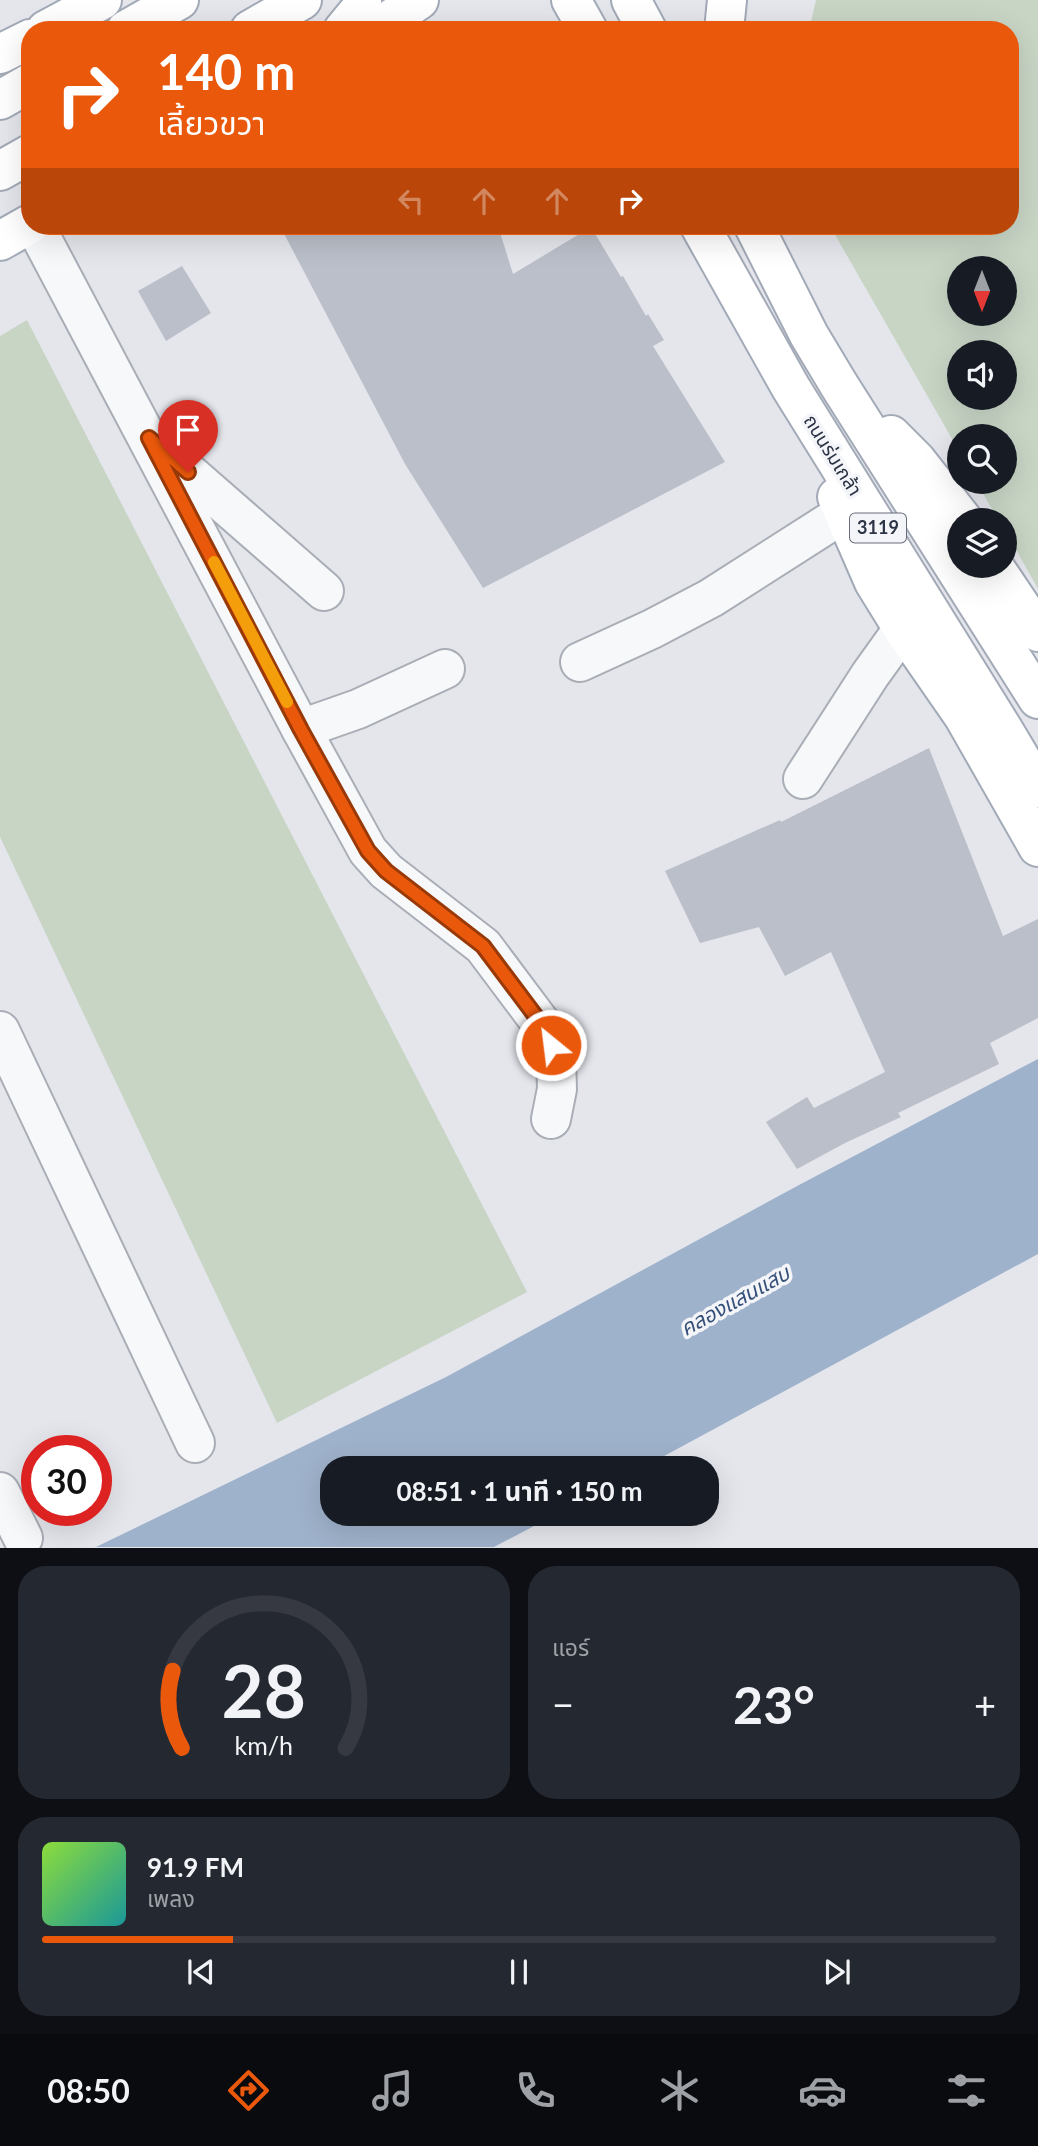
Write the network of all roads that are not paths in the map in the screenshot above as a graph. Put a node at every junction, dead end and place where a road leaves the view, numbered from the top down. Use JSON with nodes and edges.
{"nodes":[{"id":1,"x":102,"y":0,"type":"edge"},
{"id":2,"x":179,"y":0,"type":"edge"},
{"id":3,"x":302,"y":0,"type":"edge"},
{"id":4,"x":362,"y":0,"type":"edge"},
{"id":5,"x":419,"y":0,"type":"edge"},
{"id":6,"x":571,"y":0,"type":"edge"},
{"id":7,"x":631,"y":0,"type":"edge"},
{"id":8,"x":726,"y":0,"type":"edge"},
{"id":9,"x":63,"y":21,"type":"edge"},
{"id":10,"x":142,"y":21,"type":"edge"},
{"id":11,"x":266,"y":21,"type":"edge"},
{"id":12,"x":350,"y":21,"type":"edge"},
{"id":13,"x":388,"y":21,"type":"edge"},
{"id":14,"x":583,"y":21,"type":"edge"},
{"id":15,"x":642,"y":21,"type":"edge"},
{"id":16,"x":725,"y":21,"type":"edge"},
{"id":17,"x":21,"y":43,"type":"edge"},
{"id":18,"x":0,"y":54,"type":"edge"},
{"id":19,"x":21,"y":88,"type":"edge"},
{"id":20,"x":0,"y":100,"type":"edge"},
{"id":21,"x":21,"y":159,"type":"edge"},
{"id":22,"x":0,"y":171,"type":"edge"},
{"id":23,"x":21,"y":229,"type":"edge"},
{"id":24,"x":40,"y":235,"type":"edge"},
{"id":25,"x":690,"y":235,"type":"edge"},
{"id":26,"x":704,"y":235,"type":"edge"},
{"id":27,"x":760,"y":235,"type":"edge"},
{"id":28,"x":0,"y":241,"type":"edge"},
{"id":29,"x":722,"y":265,"type":"junction"},
{"id":30,"x":839,"y":385,"type":"junction"},
{"id":31,"x":791,"y":388,"type":"junction"},
{"id":32,"x":149,"y":438,"type":"junction"},
{"id":33,"x":954,"y":508,"type":"edge"},
{"id":34,"x":844,"y":513,"type":"junction"},
{"id":35,"x":1002,"y":578,"type":"edge"},
{"id":36,"x":324,"y":591,"type":"dead end"},
{"id":37,"x":903,"y":629,"type":"junction"},
{"id":38,"x":1038,"y":632,"type":"edge"},
{"id":39,"x":580,"y":662,"type":"dead end"},
{"id":40,"x":445,"y":669,"type":"dead end"},
{"id":41,"x":1038,"y":699,"type":"edge"},
{"id":42,"x":301,"y":730,"type":"junction"},
{"id":43,"x":803,"y":779,"type":"dead end"},
{"id":44,"x":1038,"y":788,"type":"edge"},
{"id":45,"x":1038,"y":846,"type":"edge"},
{"id":46,"x":0,"y":1031,"type":"edge"},
{"id":47,"x":551,"y":1119,"type":"dead end"},
{"id":48,"x":195,"y":1443,"type":"dead end"},
{"id":49,"x":0,"y":1492,"type":"edge"},
{"id":50,"x":23,"y":1538,"type":"dead end"}],
"edges":[{"from":1,"to":9,"type":"main road"},
{"from":2,"to":10,"type":"main road"},
{"from":3,"to":11,"type":"main road"},
{"from":4,"to":12,"type":"main road"},
{"from":5,"to":13,"type":"main road"},
{"from":6,"to":14,"type":"main road"},
{"from":7,"to":15,"type":"main road"},
{"from":8,"to":16,"type":"main road"},
{"from":17,"to":18,"type":"main road"},
{"from":19,"to":20,"type":"main road"},
{"from":21,"to":22,"type":"main road"},
{"from":23,"to":28,"type":"main road"},
{"from":24,"to":32,"type":"street"},
{"from":25,"to":29,"type":"main road"},
{"from":26,"to":29,"type":"main road","name":"ถนนร่มเกล้า","number":"3119"},
{"from":27,"to":30,"type":"main road","number":"3119"},
{"from":29,"to":31,"type":"main road","name":"ถนนร่มเกล้า","number":"3119"},
{"from":30,"to":33,"type":"main road"},
{"from":30,"to":41,"type":"main road","number":"3119"},
{"from":31,"to":34,"type":"main road"},
{"from":31,"to":44,"type":"main road","name":"ถนนร่มเกล้า","number":"3119"},
{"from":32,"to":36,"type":"street"},
{"from":32,"to":42,"type":"street"},
{"from":34,"to":37,"type":"main road"},
{"from":34,"to":39,"type":"street"},
{"from":35,"to":38,"type":"main road"},
{"from":37,"to":43,"type":"street"},
{"from":37,"to":45,"type":"main road"},
{"from":40,"to":42,"type":"street"},
{"from":42,"to":47,"type":"street"},
{"from":46,"to":48,"type":"street"},
{"from":49,"to":50,"type":"street"}]}
